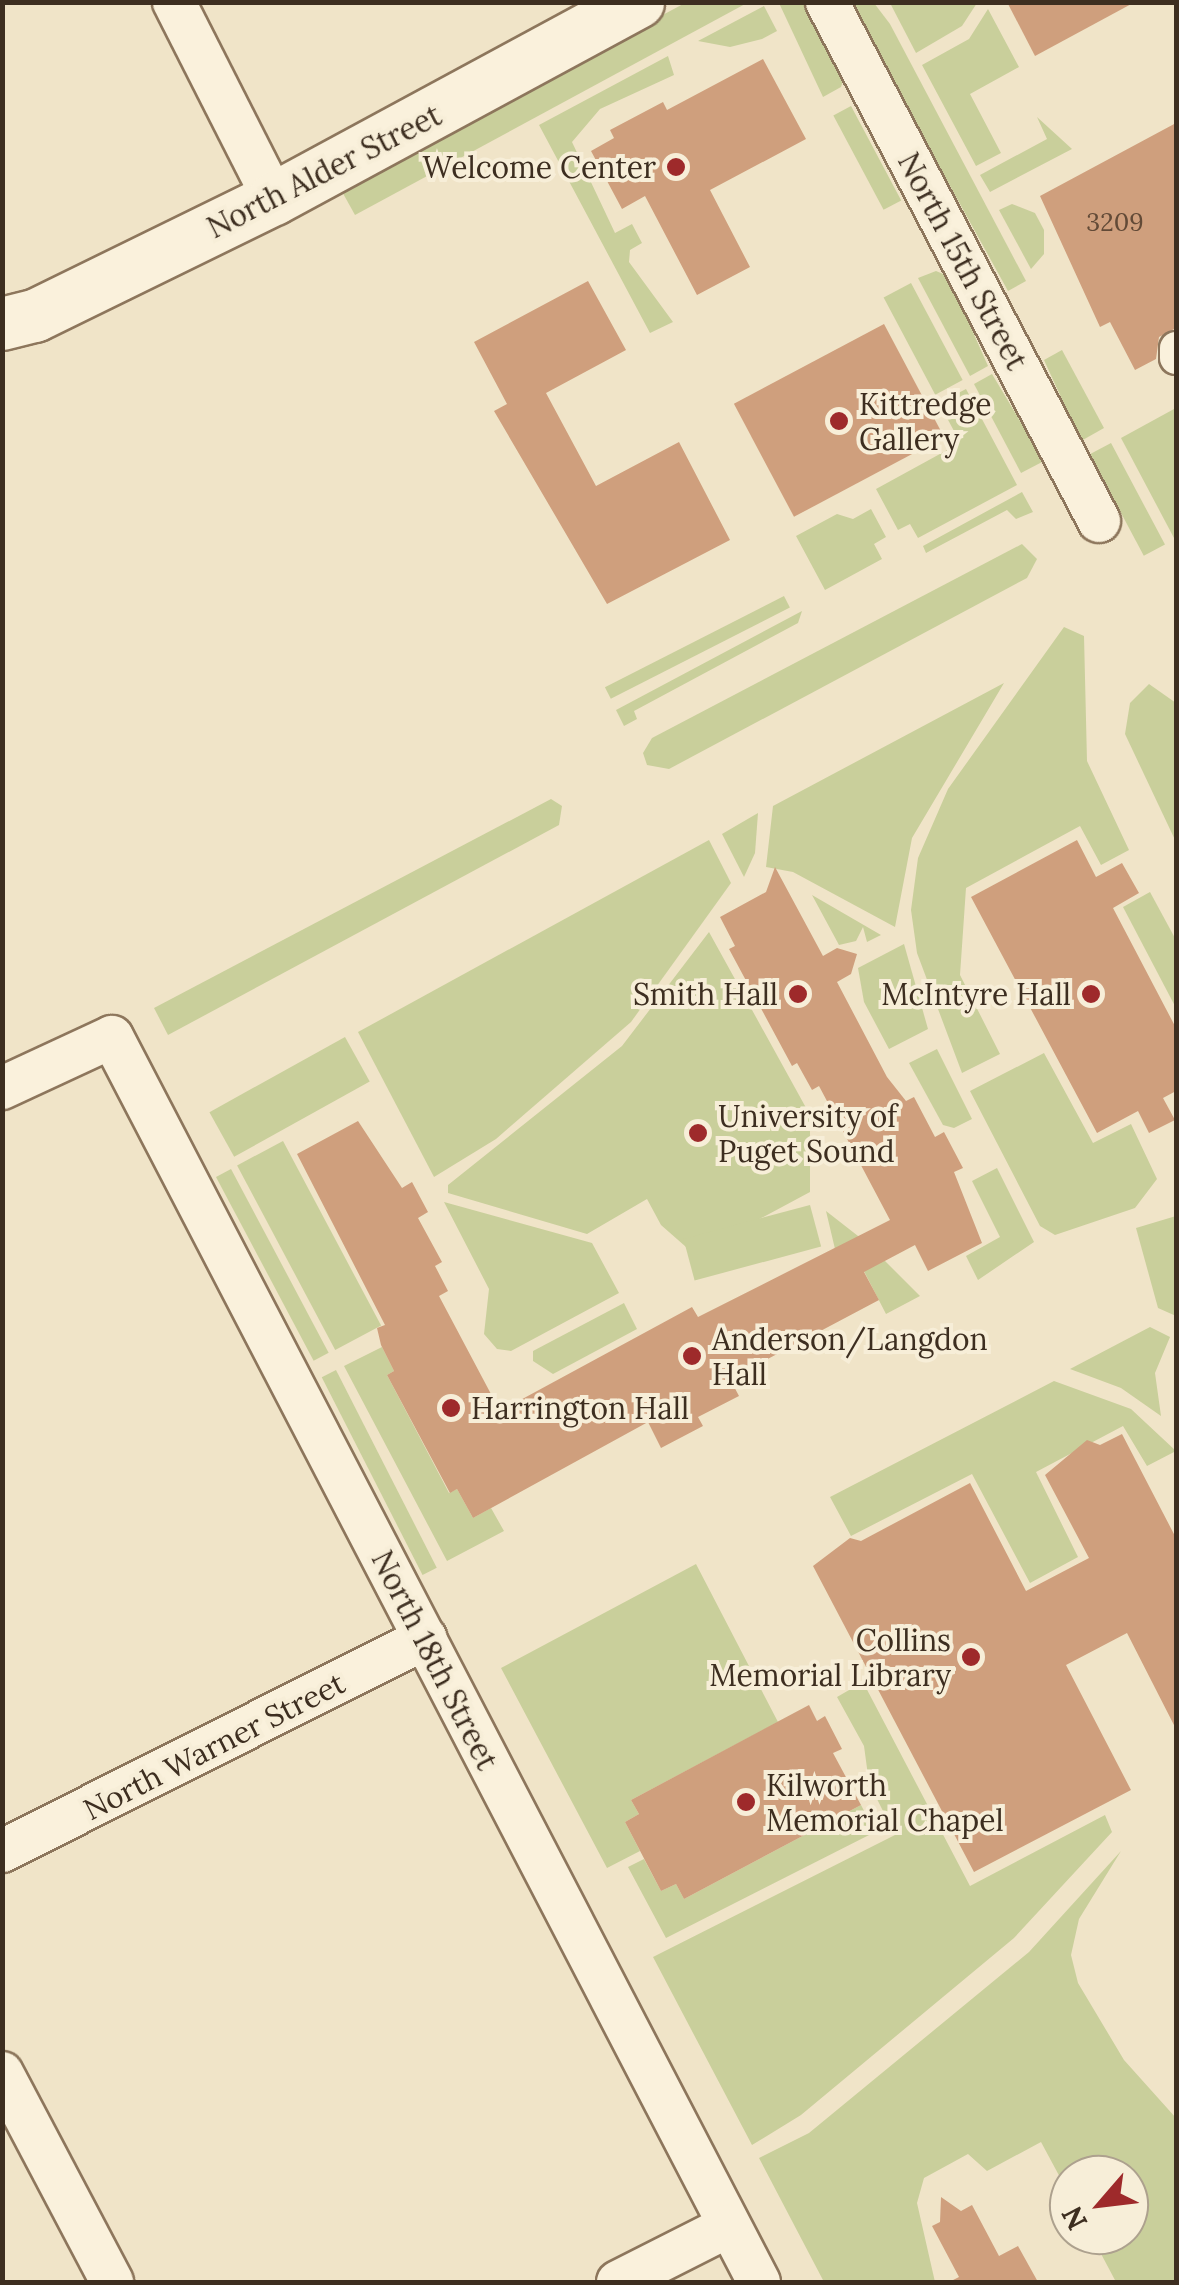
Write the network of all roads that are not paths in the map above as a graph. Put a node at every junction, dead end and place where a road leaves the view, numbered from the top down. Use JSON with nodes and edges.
{"nodes":[{"id":1,"x":174,"y":2,"type":"edge"},
{"id":2,"x":638,"y":2,"type":"edge"},
{"id":3,"x":828,"y":2,"type":"edge"},
{"id":4,"x":274,"y":199,"type":"junction"},
{"id":5,"x":2,"y":324,"type":"edge"},
{"id":6,"x":1176,"y":348,"type":"edge"},
{"id":7,"x":1176,"y":358,"type":"edge"},
{"id":8,"x":1099,"y":521,"type":"dead end"},
{"id":9,"x":2,"y":1088,"type":"edge"},
{"id":10,"x":424,"y":1638,"type":"junction"},
{"id":11,"x":2,"y":1851,"type":"edge"},
{"id":12,"x":2,"y":2072,"type":"edge"},
{"id":13,"x":729,"y":2226,"type":"junction"},
{"id":14,"x":112,"y":2282,"type":"edge"},
{"id":15,"x":618,"y":2282,"type":"edge"},
{"id":16,"x":760,"y":2282,"type":"edge"}],
"edges":[{"from":1,"to":4,"type":"street"},
{"from":2,"to":4,"type":"street","name":"North Alder Street"},
{"from":3,"to":8,"type":"street","name":"North 15th Street"},
{"from":4,"to":5,"type":"street","name":"North Alder Street"},
{"from":6,"to":7,"type":"street"},
{"from":9,"to":10,"type":"street","name":"North 18th Street"},
{"from":10,"to":11,"type":"street","name":"North Warner Street"},
{"from":10,"to":13,"type":"street","name":"North 18th Street"},
{"from":12,"to":14,"type":"street"},
{"from":13,"to":15,"type":"street"},
{"from":13,"to":16,"type":"street","name":"North 18th Street"}]}
